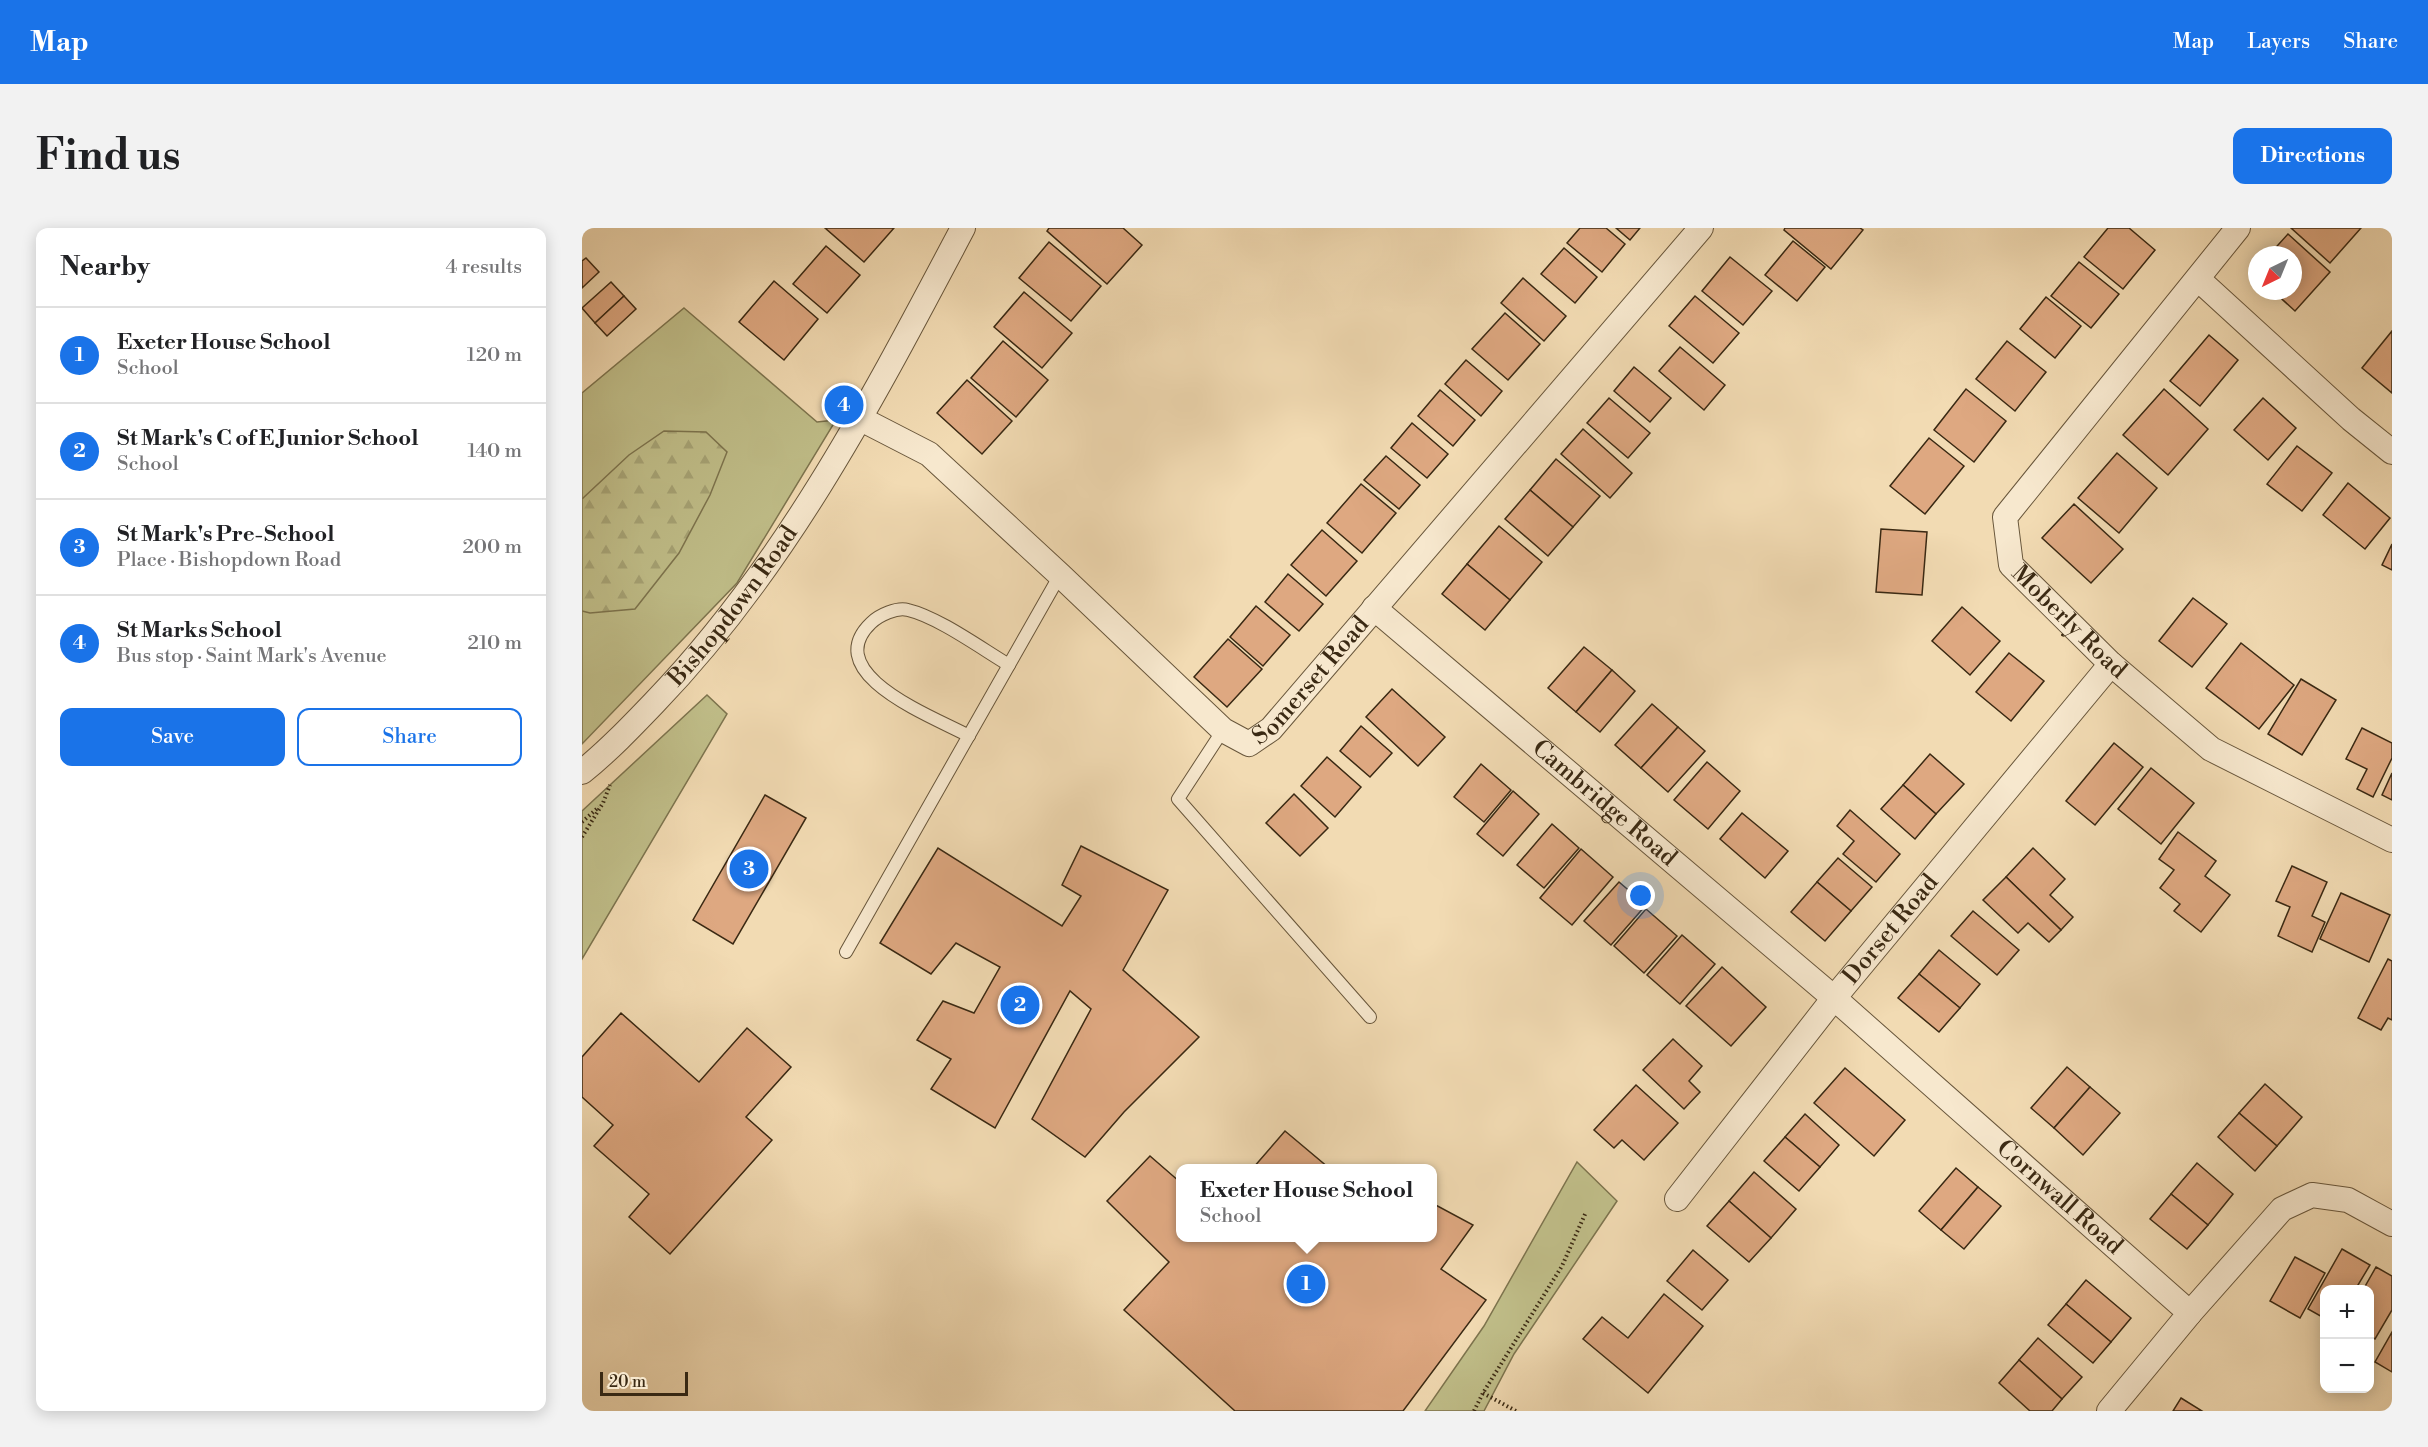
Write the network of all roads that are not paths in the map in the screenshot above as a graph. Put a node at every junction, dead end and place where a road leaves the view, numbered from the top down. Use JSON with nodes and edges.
{"nodes":[{"id":1,"x":963,"y":228,"type":"edge"},
{"id":2,"x":1701,"y":228,"type":"edge"},
{"id":3,"x":2238,"y":228,"type":"edge"},
{"id":4,"x":2198,"y":279,"type":"junction"},
{"id":5,"x":861,"y":419,"type":"junction"},
{"id":6,"x":2392,"y":452,"type":"edge"},
{"id":7,"x":1060,"y":575,"type":"junction"},
{"id":8,"x":1374,"y":608,"type":"junction"},
{"id":9,"x":2111,"y":664,"type":"junction"},
{"id":10,"x":1009,"y":665,"type":"junction"},
{"id":11,"x":1223,"y":730,"type":"junction"},
{"id":12,"x":969,"y":736,"type":"junction"},
{"id":13,"x":582,"y":772,"type":"edge"},
{"id":14,"x":2392,"y":840,"type":"edge"},
{"id":15,"x":846,"y":952,"type":"dead end"},
{"id":16,"x":1834,"y":998,"type":"junction"},
{"id":17,"x":1370,"y":1017,"type":"dead end"},
{"id":18,"x":1677,"y":1199,"type":"dead end"},
{"id":19,"x":2392,"y":1224,"type":"edge"},
{"id":20,"x":2190,"y":1312,"type":"junction"},
{"id":21,"x":2109,"y":1411,"type":"edge"}],
"edges":[{"from":1,"to":5,"type":"street","name":"Bishopdown Road"},
{"from":2,"to":8,"type":"street","name":"Somerset Road"},
{"from":3,"to":4,"type":"street","name":"Moberly Road"},
{"from":4,"to":6,"type":"street"},
{"from":4,"to":9,"type":"street","name":"Moberly Road"},
{"from":5,"to":7,"type":"street","name":"Somerset Road"},
{"from":5,"to":13,"type":"street","name":"Bishopdown Road"},
{"from":7,"to":10,"type":"lane"},
{"from":7,"to":11,"type":"street","name":"Somerset Road"},
{"from":8,"to":11,"type":"street","name":"Somerset Road"},
{"from":8,"to":16,"type":"street","name":"Cambridge Road"},
{"from":9,"to":14,"type":"street","name":"Moberly Road"},
{"from":9,"to":16,"type":"street","name":"Dorset Road"},
{"from":10,"to":12,"type":"lane"},
{"from":10,"to":12,"type":"lane"},
{"from":11,"to":17,"type":"lane"},
{"from":12,"to":15,"type":"lane"},
{"from":16,"to":18,"type":"street","name":"Dorset Road"},
{"from":16,"to":20,"type":"street","name":"Cornwall Road"},
{"from":19,"to":20,"type":"street"},
{"from":20,"to":21,"type":"street"}]}
